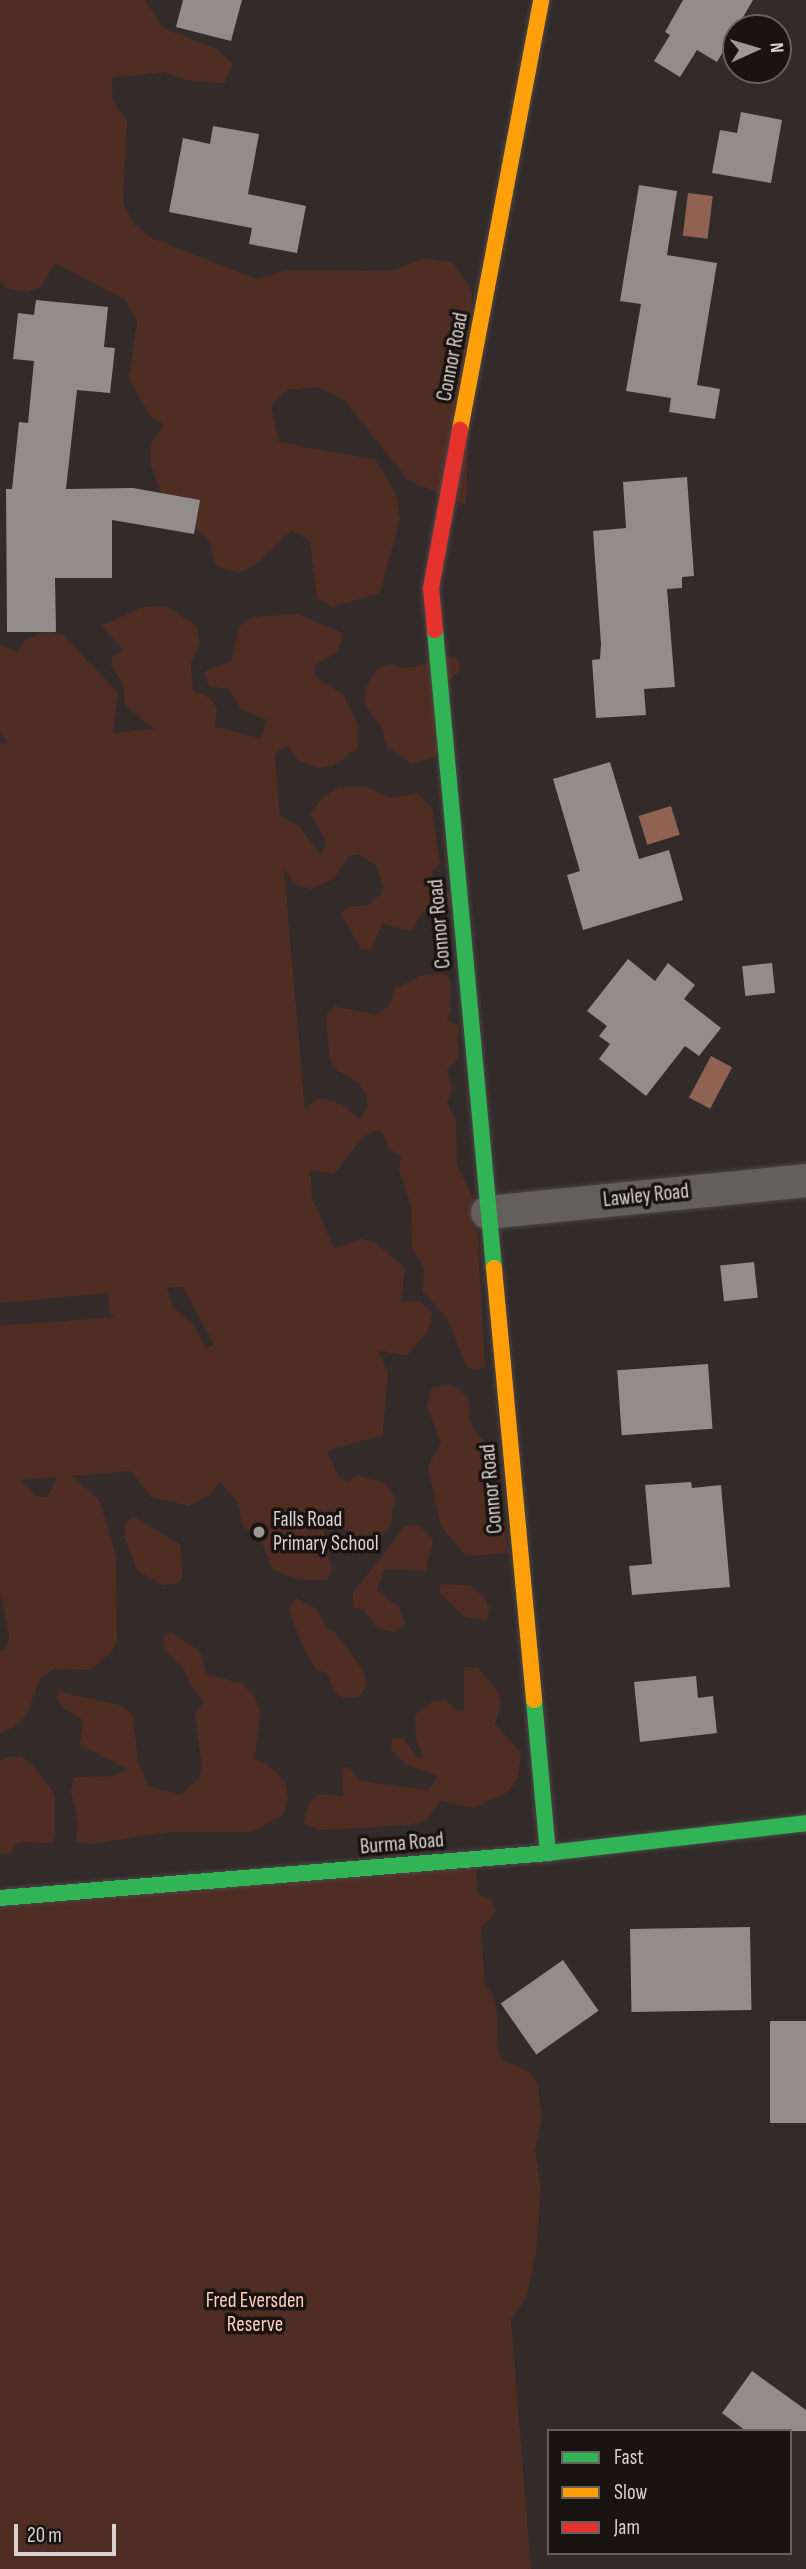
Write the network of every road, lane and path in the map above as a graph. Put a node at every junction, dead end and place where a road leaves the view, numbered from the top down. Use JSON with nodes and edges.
{"nodes":[{"id":1,"x":541,"y":0,"type":"edge"},
{"id":2,"x":806,"y":1180,"type":"edge"},
{"id":3,"x":487,"y":1212,"type":"junction"},
{"id":4,"x":806,"y":1823,"type":"edge"},
{"id":5,"x":548,"y":1853,"type":"junction"},
{"id":6,"x":0,"y":1898,"type":"edge"}],
"edges":[{"from":1,"to":3,"type":"street","name":"Connor Road"},
{"from":2,"to":3,"type":"street","name":"Lawley Road"},
{"from":3,"to":5,"type":"street","name":"Connor Road"},
{"from":4,"to":5,"type":"street","name":"Burma Road"},
{"from":5,"to":6,"type":"street","name":"Burma Road"}]}
